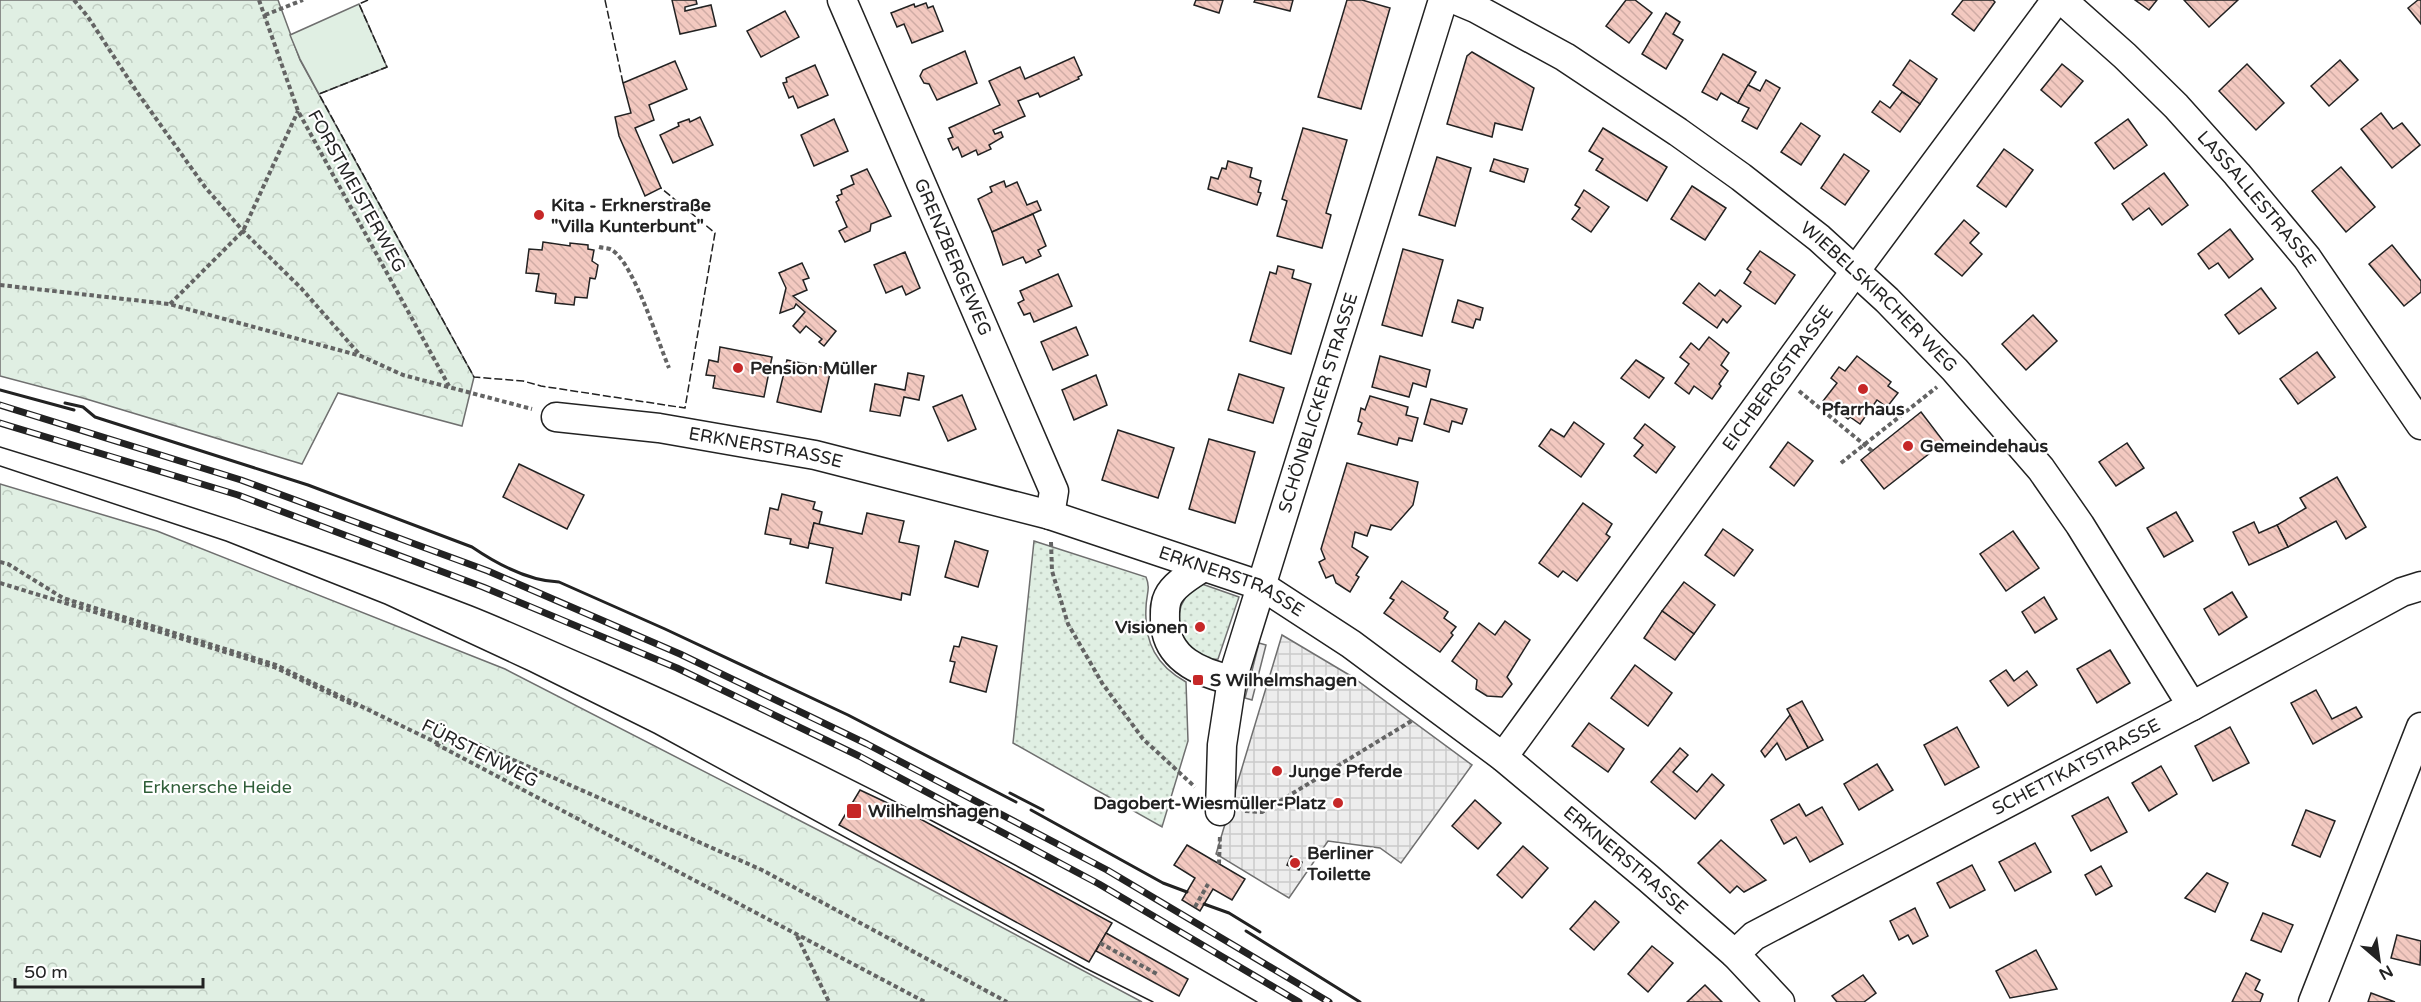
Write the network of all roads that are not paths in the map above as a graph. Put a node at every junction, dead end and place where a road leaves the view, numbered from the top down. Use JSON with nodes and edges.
{"nodes":[{"id":1,"x":842,"y":0,"type":"edge"},
{"id":2,"x":1443,"y":0,"type":"edge"},
{"id":3,"x":1456,"y":0,"type":"edge"},
{"id":4,"x":2056,"y":0,"type":"edge"},
{"id":5,"x":2062,"y":0,"type":"edge"},
{"id":6,"x":1856,"y":270,"type":"junction"},
{"id":7,"x":556,"y":417,"type":"road end"},
{"id":8,"x":2421,"y":426,"type":"edge"},
{"id":9,"x":1050,"y":515,"type":"junction"},
{"id":10,"x":1203,"y":567,"type":"junction"},
{"id":11,"x":1262,"y":586,"type":"junction"},
{"id":12,"x":2421,"y":586,"type":"edge"},
{"id":13,"x":1232,"y":680,"type":"junction"},
{"id":14,"x":2192,"y":705,"type":"junction"},
{"id":15,"x":2421,"y":727,"type":"edge"},
{"id":16,"x":1503,"y":757,"type":"junction"},
{"id":17,"x":1220,"y":811,"type":"road end"},
{"id":18,"x":1735,"y":954,"type":"junction"},
{"id":19,"x":1780,"y":1002,"type":"edge"},
{"id":20,"x":2313,"y":1002,"type":"edge"}],
"edges":[{"from":1,"to":9,"type":"street","name":"GRENZBERGEWEG"},
{"from":2,"to":11,"type":"street","name":"SCHÖNBLICKER STRASSE"},
{"from":3,"to":6,"type":"street","name":"WIEBELSKIRCHER WEG"},
{"from":4,"to":6,"type":"street","name":"EICHBERGSTRASSE"},
{"from":5,"to":8,"type":"street","name":"LASSALLESTRASSE"},
{"from":6,"to":14,"type":"street","name":"WIEBELSKIRCHER WEG"},
{"from":6,"to":16,"type":"street","name":"EICHBERGSTRASSE"},
{"from":7,"to":9,"type":"street","name":"ERKNERSTRASSE"},
{"from":9,"to":10,"type":"street","name":"ERKNERSTRASSE"},
{"from":10,"to":11,"type":"street","name":"ERKNERSTRASSE"},
{"from":10,"to":13,"type":"street"},
{"from":11,"to":13,"type":"street","name":"SCHÖNBLICKER STRASSE"},
{"from":11,"to":16,"type":"street","name":"ERKNERSTRASSE"},
{"from":12,"to":14,"type":"street","name":"SCHETTKATSTRASSE"},
{"from":13,"to":17,"type":"street","name":"SCHÖNBLICKER STRASSE"},
{"from":14,"to":18,"type":"street","name":"SCHETTKATSTRASSE"},
{"from":15,"to":20,"type":"street"},
{"from":16,"to":18,"type":"street","name":"ERKNERSTRASSE"},
{"from":18,"to":19,"type":"street","name":"ERKNERSTRASSE"}]}
